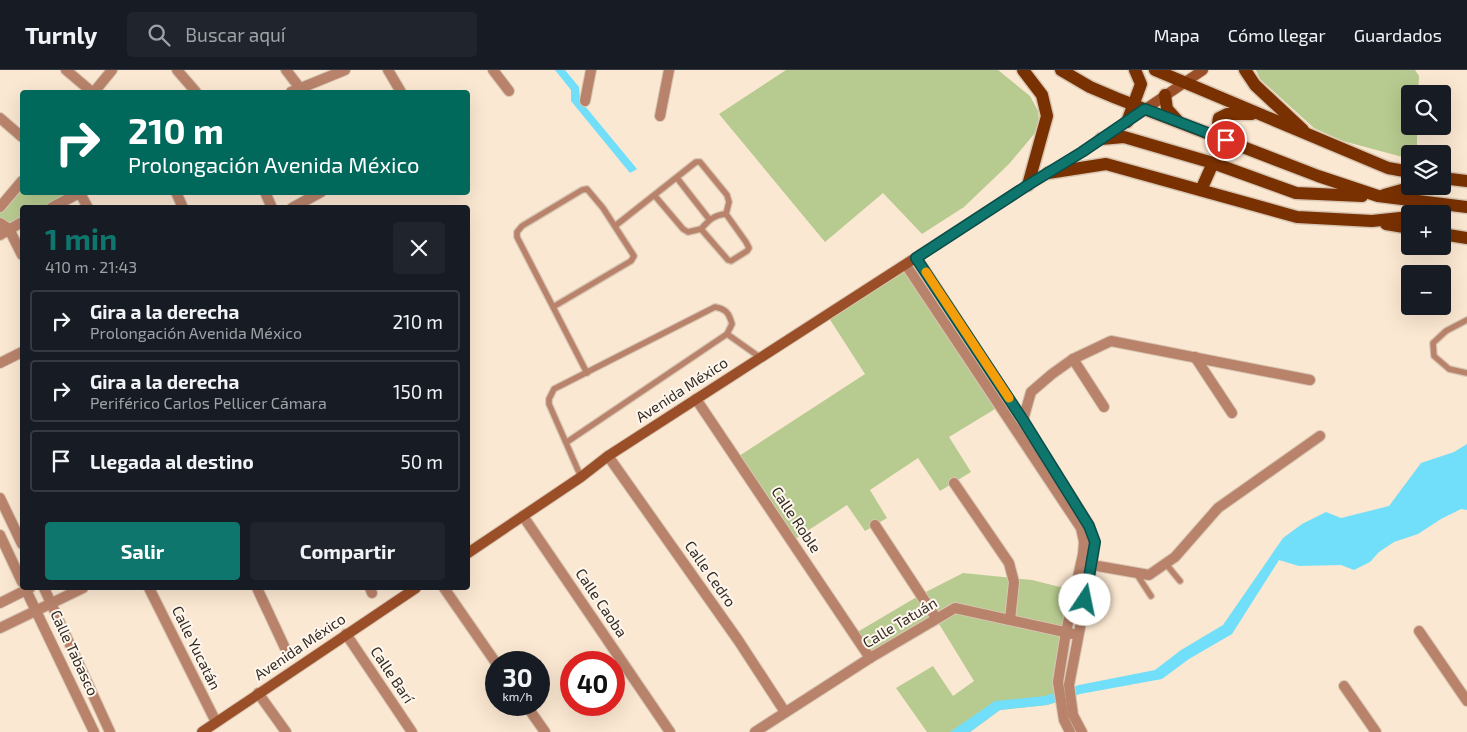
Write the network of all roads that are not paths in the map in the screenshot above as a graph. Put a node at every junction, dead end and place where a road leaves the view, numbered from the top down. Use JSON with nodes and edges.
{"nodes":[{"id":1,"x":66,"y":70,"type":"edge"},
{"id":2,"x":112,"y":70,"type":"edge"},
{"id":3,"x":177,"y":70,"type":"edge"},
{"id":4,"x":286,"y":70,"type":"edge"},
{"id":5,"x":345,"y":70,"type":"edge"},
{"id":6,"x":388,"y":70,"type":"edge"},
{"id":7,"x":493,"y":70,"type":"edge"},
{"id":8,"x":591,"y":70,"type":"edge"},
{"id":9,"x":669,"y":70,"type":"edge"},
{"id":10,"x":1023,"y":70,"type":"edge"},
{"id":11,"x":1061,"y":70,"type":"edge"},
{"id":12,"x":1135,"y":70,"type":"edge"},
{"id":13,"x":1155,"y":70,"type":"edge"},
{"id":14,"x":1203,"y":70,"type":"edge"},
{"id":15,"x":1245,"y":70,"type":"edge"},
{"id":16,"x":1184,"y":82,"type":"junction"},
{"id":17,"x":91,"y":90,"type":"edge"},
{"id":18,"x":95,"y":90,"type":"edge"},
{"id":19,"x":194,"y":90,"type":"edge"},
{"id":20,"x":297,"y":90,"type":"edge"},
{"id":21,"x":300,"y":90,"type":"edge"},
{"id":22,"x":400,"y":90,"type":"edge"},
{"id":23,"x":509,"y":91,"type":"dead end"},
{"id":24,"x":1165,"y":95,"type":"junction"},
{"id":25,"x":585,"y":101,"type":"dead end"},
{"id":26,"x":1139,"y":107,"type":"junction"},
{"id":27,"x":1257,"y":114,"type":"junction"},
{"id":28,"x":660,"y":116,"type":"dead end"},
{"id":29,"x":0,"y":118,"type":"edge"},
{"id":30,"x":1126,"y":122,"type":"joint"},
{"id":31,"x":1178,"y":122,"type":"junction"},
{"id":32,"x":20,"y":135,"type":"edge"},
{"id":33,"x":1310,"y":136,"type":"junction"},
{"id":34,"x":1101,"y":139,"type":"junction"},
{"id":35,"x":1226,"y":140,"type":"junction"},
{"id":36,"x":1212,"y":163,"type":"junction"},
{"id":37,"x":1401,"y":170,"type":"edge"},
{"id":38,"x":1048,"y":173,"type":"junction"},
{"id":39,"x":677,"y":178,"type":"junction"},
{"id":40,"x":1451,"y":179,"type":"edge"},
{"id":41,"x":1467,"y":181,"type":"edge"},
{"id":42,"x":20,"y":183,"type":"edge"},
{"id":43,"x":1028,"y":185,"type":"junction"},
{"id":44,"x":1201,"y":190,"type":"junction"},
{"id":45,"x":1401,"y":190,"type":"edge"},
{"id":46,"x":77,"y":195,"type":"edge"},
{"id":47,"x":316,"y":195,"type":"edge"},
{"id":48,"x":654,"y":196,"type":"junction"},
{"id":49,"x":1378,"y":196,"type":"junction"},
{"id":50,"x":57,"y":205,"type":"edge"},
{"id":51,"x":297,"y":205,"type":"edge"},
{"id":52,"x":0,"y":207,"type":"edge"},
{"id":53,"x":1467,"y":209,"type":"edge"},
{"id":54,"x":1451,"y":212,"type":"edge"},
{"id":55,"x":726,"y":214,"type":"junction"},
{"id":56,"x":1401,"y":218,"type":"edge"},
{"id":57,"x":710,"y":219,"type":"junction"},
{"id":58,"x":1372,"y":221,"type":"junction"},
{"id":59,"x":0,"y":222,"type":"edge"},
{"id":60,"x":20,"y":223,"type":"edge"},
{"id":61,"x":615,"y":226,"type":"junction"},
{"id":62,"x":1401,"y":226,"type":"edge"},
{"id":63,"x":701,"y":229,"type":"junction"},
{"id":64,"x":4,"y":232,"type":"edge"},
{"id":65,"x":1451,"y":235,"type":"edge"},
{"id":66,"x":1467,"y":238,"type":"edge"},
{"id":67,"x":20,"y":252,"type":"edge"},
{"id":68,"x":916,"y":258,"type":"junction"},
{"id":69,"x":906,"y":265,"type":"junction"},
{"id":70,"x":553,"y":308,"type":"junction"},
{"id":71,"x":1467,"y":320,"type":"edge"},
{"id":72,"x":727,"y":334,"type":"junction"},
{"id":73,"x":20,"y":353,"type":"edge"},
{"id":74,"x":1195,"y":357,"type":"junction"},
{"id":75,"x":761,"y":358,"type":"junction"},
{"id":76,"x":1073,"y":360,"type":"junction"},
{"id":77,"x":0,"y":363,"type":"edge"},
{"id":78,"x":586,"y":372,"type":"junction"},
{"id":79,"x":1467,"y":373,"type":"edge"},
{"id":80,"x":1310,"y":380,"type":"dead end"},
{"id":81,"x":696,"y":399,"type":"junction"},
{"id":82,"x":1104,"y":407,"type":"dead end"},
{"id":83,"x":1232,"y":413,"type":"dead end"},
{"id":84,"x":1023,"y":420,"type":"junction"},
{"id":85,"x":1320,"y":436,"type":"dead end"},
{"id":86,"x":567,"y":442,"type":"junction"},
{"id":87,"x":608,"y":456,"type":"junction"},
{"id":88,"x":581,"y":477,"type":"junction"},
{"id":89,"x":954,"y":483,"type":"dead end"},
{"id":90,"x":0,"y":498,"type":"edge"},
{"id":91,"x":523,"y":516,"type":"junction"},
{"id":92,"x":875,"y":525,"type":"dead end"},
{"id":93,"x":0,"y":535,"type":"edge"},
{"id":94,"x":20,"y":540,"type":"edge"},
{"id":95,"x":470,"y":552,"type":"edge"},
{"id":96,"x":1166,"y":564,"type":"junction"},
{"id":97,"x":1092,"y":565,"type":"junction"},
{"id":98,"x":1134,"y":571,"type":"junction"},
{"id":99,"x":20,"y":575,"type":"edge"},
{"id":100,"x":1180,"y":581,"type":"dead end"},
{"id":101,"x":21,"y":590,"type":"edge"},
{"id":102,"x":27,"y":590,"type":"edge"},
{"id":103,"x":45,"y":590,"type":"edge"},
{"id":104,"x":79,"y":590,"type":"edge"},
{"id":105,"x":150,"y":590,"type":"edge"},
{"id":106,"x":258,"y":590,"type":"edge"},
{"id":107,"x":413,"y":590,"type":"edge"},
{"id":108,"x":445,"y":590,"type":"edge"},
{"id":109,"x":1151,"y":596,"type":"dead end"},
{"id":110,"x":0,"y":603,"type":"edge"},
{"id":111,"x":51,"y":604,"type":"junction"},
{"id":112,"x":37,"y":610,"type":"junction"},
{"id":113,"x":936,"y":618,"type":"junction"},
{"id":114,"x":1010,"y":620,"type":"junction"},
{"id":115,"x":0,"y":628,"type":"edge"},
{"id":116,"x":1419,"y":631,"type":"dead end"},
{"id":117,"x":1066,"y":632,"type":"junction"},
{"id":118,"x":346,"y":634,"type":"junction"},
{"id":119,"x":1078,"y":635,"type":"junction"},
{"id":120,"x":285,"y":648,"type":"dead end"},
{"id":121,"x":488,"y":651,"type":"edge"},
{"id":122,"x":870,"y":658,"type":"junction"},
{"id":123,"x":1344,"y":686,"type":"dead end"},
{"id":124,"x":258,"y":693,"type":"junction"},
{"id":125,"x":1467,"y":701,"type":"edge"},
{"id":126,"x":785,"y":712,"type":"junction"},
{"id":127,"x":534,"y":716,"type":"edge"},
{"id":128,"x":216,"y":722,"type":"junction"},
{"id":129,"x":94,"y":732,"type":"edge"},
{"id":130,"x":110,"y":732,"type":"edge"},
{"id":131,"x":202,"y":732,"type":"edge"},
{"id":132,"x":286,"y":732,"type":"edge"},
{"id":133,"x":412,"y":732,"type":"edge"},
{"id":134,"x":545,"y":732,"type":"edge"},
{"id":135,"x":670,"y":732,"type":"edge"},
{"id":136,"x":755,"y":732,"type":"edge"},
{"id":137,"x":1070,"y":732,"type":"edge"},
{"id":138,"x":1082,"y":732,"type":"edge"},
{"id":139,"x":1376,"y":732,"type":"edge"}],
"edges":[{"from":1,"to":17,"type":"street"},
{"from":2,"to":18,"type":"street"},
{"from":3,"to":19,"type":"street"},
{"from":4,"to":20,"type":"street"},
{"from":5,"to":21,"type":"street"},
{"from":6,"to":22,"type":"street"},
{"from":7,"to":23,"type":"street"},
{"from":8,"to":25,"type":"street"},
{"from":9,"to":28,"type":"street"},
{"from":10,"to":43,"type":"main road"},
{"from":11,"to":26,"type":"main road"},
{"from":12,"to":26,"type":"main road"},
{"from":13,"to":16,"type":"main road"},
{"from":14,"to":16,"type":"main road"},
{"from":15,"to":33,"type":"main road"},
{"from":16,"to":24,"type":"main road"},
{"from":16,"to":27,"type":"main road"},
{"from":24,"to":26,"type":"main road"},
{"from":24,"to":31,"type":"main road"},
{"from":26,"to":30,"type":"main road"},
{"from":26,"to":31,"type":"main road"},
{"from":27,"to":33,"type":"main road"},
{"from":27,"to":35,"type":"main road"},
{"from":29,"to":32,"type":"street"},
{"from":30,"to":34,"type":"main road","name":"Avenida México"},
{"from":31,"to":35,"type":"main road"},
{"from":33,"to":37,"type":"main road"},
{"from":34,"to":36,"type":"main road"},
{"from":34,"to":38,"type":"main road","name":"Avenida México"},
{"from":35,"to":49,"type":"main road"},
{"from":36,"to":44,"type":"main road"},
{"from":36,"to":49,"type":"main road"},
{"from":38,"to":43,"type":"main road","name":"Avenida México"},
{"from":38,"to":44,"type":"main road"},
{"from":39,"to":48,"type":"lane"},
{"from":39,"to":55,"type":"lane"},
{"from":39,"to":57,"type":"lane"},
{"from":40,"to":41,"type":"main road"},
{"from":42,"to":52,"type":"street"},
{"from":43,"to":68,"type":"main road","name":"Avenida México"},
{"from":44,"to":58,"type":"main road"},
{"from":45,"to":49,"type":"main road"},
{"from":46,"to":50,"type":"street"},
{"from":47,"to":51,"type":"street"},
{"from":48,"to":61,"type":"lane"},
{"from":48,"to":63,"type":"lane"},
{"from":49,"to":53,"type":"main road"},
{"from":53,"to":54,"type":"main road"},
{"from":55,"to":57,"type":"lane"},
{"from":55,"to":63,"type":"lane"},
{"from":56,"to":58,"type":"main road"},
{"from":57,"to":63,"type":"lane"},
{"from":58,"to":62,"type":"main road"},
{"from":59,"to":64,"type":"street"},
{"from":60,"to":64,"type":"street"},
{"from":61,"to":70,"type":"lane"},
{"from":61,"to":70,"type":"lane"},
{"from":64,"to":67,"type":"street"},
{"from":65,"to":66,"type":"main road"},
{"from":68,"to":69,"type":"main road","name":"Avenida México"},
{"from":68,"to":84,"type":"street"},
{"from":69,"to":75,"type":"main road","name":"Avenida México"},
{"from":69,"to":117,"type":"street"},
{"from":70,"to":78,"type":"lane"},
{"from":71,"to":79,"type":"lane"},
{"from":72,"to":75,"type":"lane"},
{"from":72,"to":78,"type":"lane"},
{"from":72,"to":86,"type":"lane"},
{"from":73,"to":77,"type":"street"},
{"from":74,"to":76,"type":"street"},
{"from":74,"to":80,"type":"street"},
{"from":74,"to":83,"type":"street"},
{"from":75,"to":81,"type":"main road","name":"Avenida México"},
{"from":76,"to":82,"type":"street"},
{"from":76,"to":84,"type":"street"},
{"from":78,"to":86,"type":"lane"},
{"from":81,"to":87,"type":"main road","name":"Avenida México"},
{"from":81,"to":122,"type":"street","name":"Calle Roble"},
{"from":84,"to":97,"type":"street"},
{"from":85,"to":96,"type":"street"},
{"from":86,"to":88,"type":"lane"},
{"from":87,"to":88,"type":"main road","name":"Avenida México"},
{"from":87,"to":126,"type":"street","name":"Calle Cedro"},
{"from":88,"to":91,"type":"main road","name":"Avenida México"},
{"from":89,"to":114,"type":"street"},
{"from":90,"to":94,"type":"street"},
{"from":91,"to":95,"type":"main road","name":"Avenida México"},
{"from":91,"to":135,"type":"street","name":"Calle Caoba"},
{"from":92,"to":113,"type":"street"},
{"from":93,"to":99,"type":"street","name":"Calle Tabasco"},
{"from":96,"to":98,"type":"street"},
{"from":96,"to":100,"type":"lane"},
{"from":97,"to":98,"type":"street"},
{"from":97,"to":119,"type":"street"},
{"from":98,"to":109,"type":"lane"},
{"from":101,"to":110,"type":"street"},
{"from":102,"to":112,"type":"street","name":"Calle Tabasco"},
{"from":103,"to":111,"type":"street","name":"Calle Tabasco"},
{"from":104,"to":111,"type":"street"},
{"from":105,"to":128,"type":"street","name":"Calle Yucatán"},
{"from":106,"to":120,"type":"street"},
{"from":107,"to":118,"type":"main road","name":"Avenida México"},
{"from":108,"to":121,"type":"street"},
{"from":111,"to":112,"type":"street"},
{"from":111,"to":130,"type":"street","name":"Calle Tabasco"},
{"from":112,"to":115,"type":"street"},
{"from":112,"to":129,"type":"street","name":"Calle Tabasco"},
{"from":113,"to":114,"type":"street","name":"Calle Tatuán"},
{"from":113,"to":122,"type":"street","name":"Calle Tatuán"},
{"from":114,"to":117,"type":"street","name":"Calle Tatuán"},
{"from":116,"to":125,"type":"street"},
{"from":117,"to":119,"type":"street","name":"Calle Tatuán"},
{"from":117,"to":137,"type":"street"},
{"from":118,"to":124,"type":"main road","name":"Avenida México"},
{"from":118,"to":133,"type":"street","name":"Calle Barí"},
{"from":119,"to":138,"type":"street"},
{"from":122,"to":126,"type":"street","name":"Calle Tatuán"},
{"from":123,"to":139,"type":"street"},
{"from":124,"to":128,"type":"main road","name":"Avenida México"},
{"from":124,"to":132,"type":"street"},
{"from":126,"to":136,"type":"street","name":"Calle Tatuán"},
{"from":127,"to":134,"type":"street"},
{"from":128,"to":131,"type":"main road","name":"Avenida México"}]}
